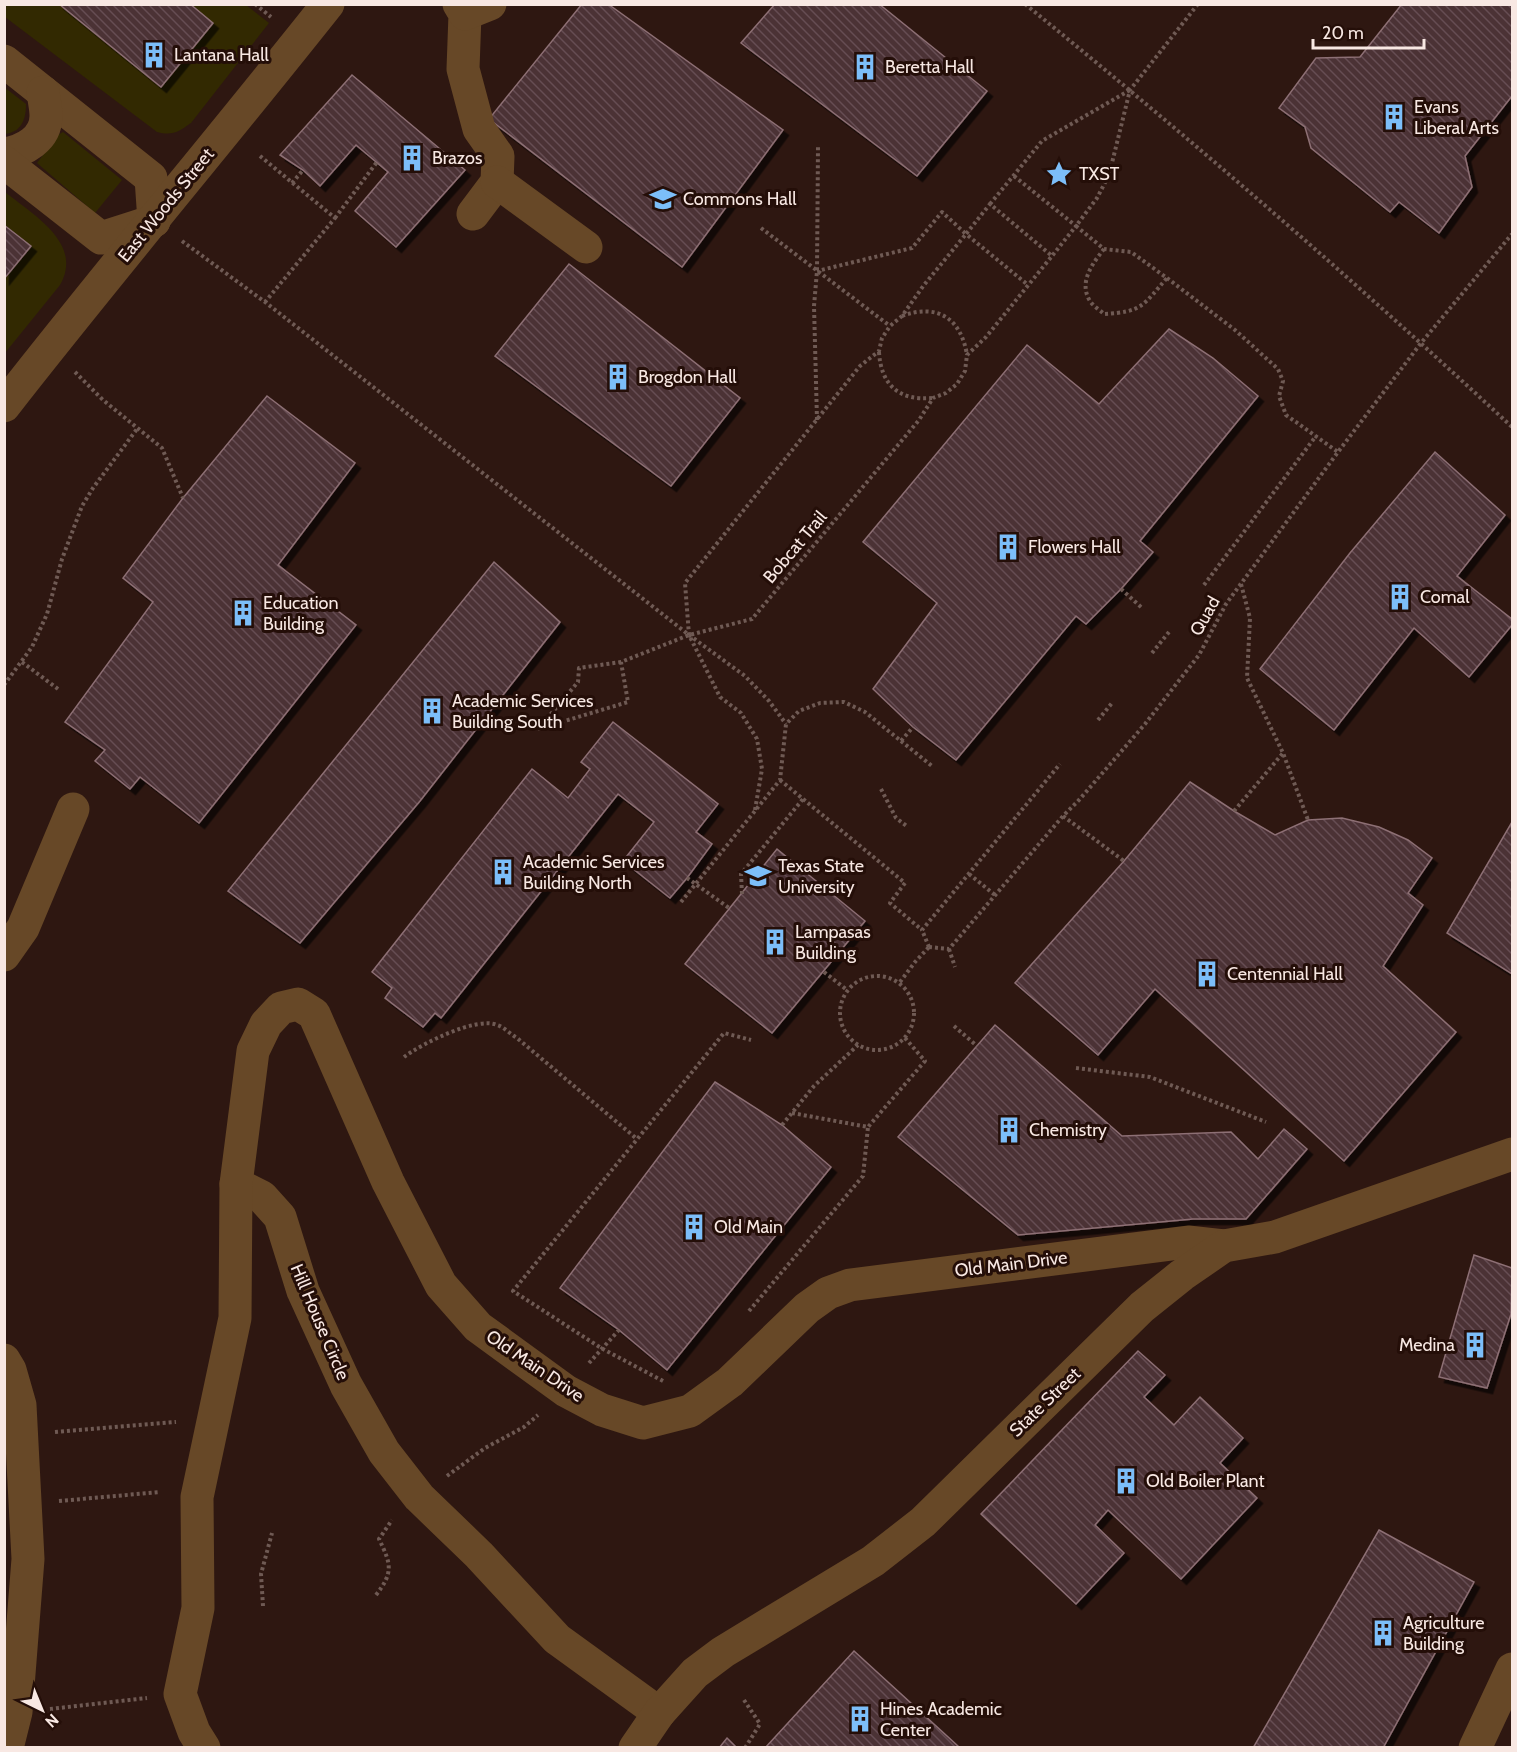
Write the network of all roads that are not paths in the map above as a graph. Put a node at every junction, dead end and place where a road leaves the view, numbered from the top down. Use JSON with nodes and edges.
{"nodes":[{"id":1,"x":328,"y":4,"type":"edge"},
{"id":2,"x":471,"y":8,"type":"edge"},
{"id":3,"x":4,"y":62,"type":"edge"},
{"id":4,"x":43,"y":92,"type":"junction"},
{"id":5,"x":4,"y":154,"type":"edge"},
{"id":6,"x":4,"y":162,"type":"edge"},
{"id":7,"x":496,"y":182,"type":"junction"},
{"id":8,"x":473,"y":213,"type":"dead end"},
{"id":9,"x":154,"y":221,"type":"junction"},
{"id":10,"x":586,"y":247,"type":"dead end"},
{"id":11,"x":4,"y":406,"type":"edge"},
{"id":12,"x":73,"y":809,"type":"dead end"},
{"id":13,"x":4,"y":955,"type":"edge"},
{"id":14,"x":1512,"y":1154,"type":"edge"},
{"id":15,"x":236,"y":1184,"type":"junction"},
{"id":16,"x":1224,"y":1246,"type":"junction"},
{"id":17,"x":4,"y":1360,"type":"edge"},
{"id":18,"x":1512,"y":1670,"type":"edge"},
{"id":19,"x":659,"y":1713,"type":"junction"},
{"id":20,"x":6,"y":1746,"type":"edge"},
{"id":21,"x":204,"y":1748,"type":"edge"},
{"id":22,"x":635,"y":1748,"type":"edge"},
{"id":23,"x":1475,"y":1748,"type":"edge"}],
"edges":[{"from":1,"to":9,"type":"street","name":"East Woods Street"},
{"from":2,"to":7,"type":"street"},
{"from":3,"to":4,"type":"street"},
{"from":4,"to":5,"type":"street"},
{"from":4,"to":9,"type":"street"},
{"from":6,"to":9,"type":"street"},
{"from":7,"to":8,"type":"street"},
{"from":7,"to":10,"type":"street"},
{"from":9,"to":11,"type":"street","name":"East Woods Street"},
{"from":12,"to":13,"type":"street"},
{"from":14,"to":16,"type":"street","name":"State Street"},
{"from":15,"to":16,"type":"street","name":"Old Main Drive"},
{"from":15,"to":19,"type":"street","name":"Hill House Circle"},
{"from":15,"to":21,"type":"street"},
{"from":16,"to":19,"type":"street","name":"State Street"},
{"from":17,"to":20,"type":"street"},
{"from":18,"to":23,"type":"street"},
{"from":19,"to":22,"type":"street","name":"State Street"}]}
